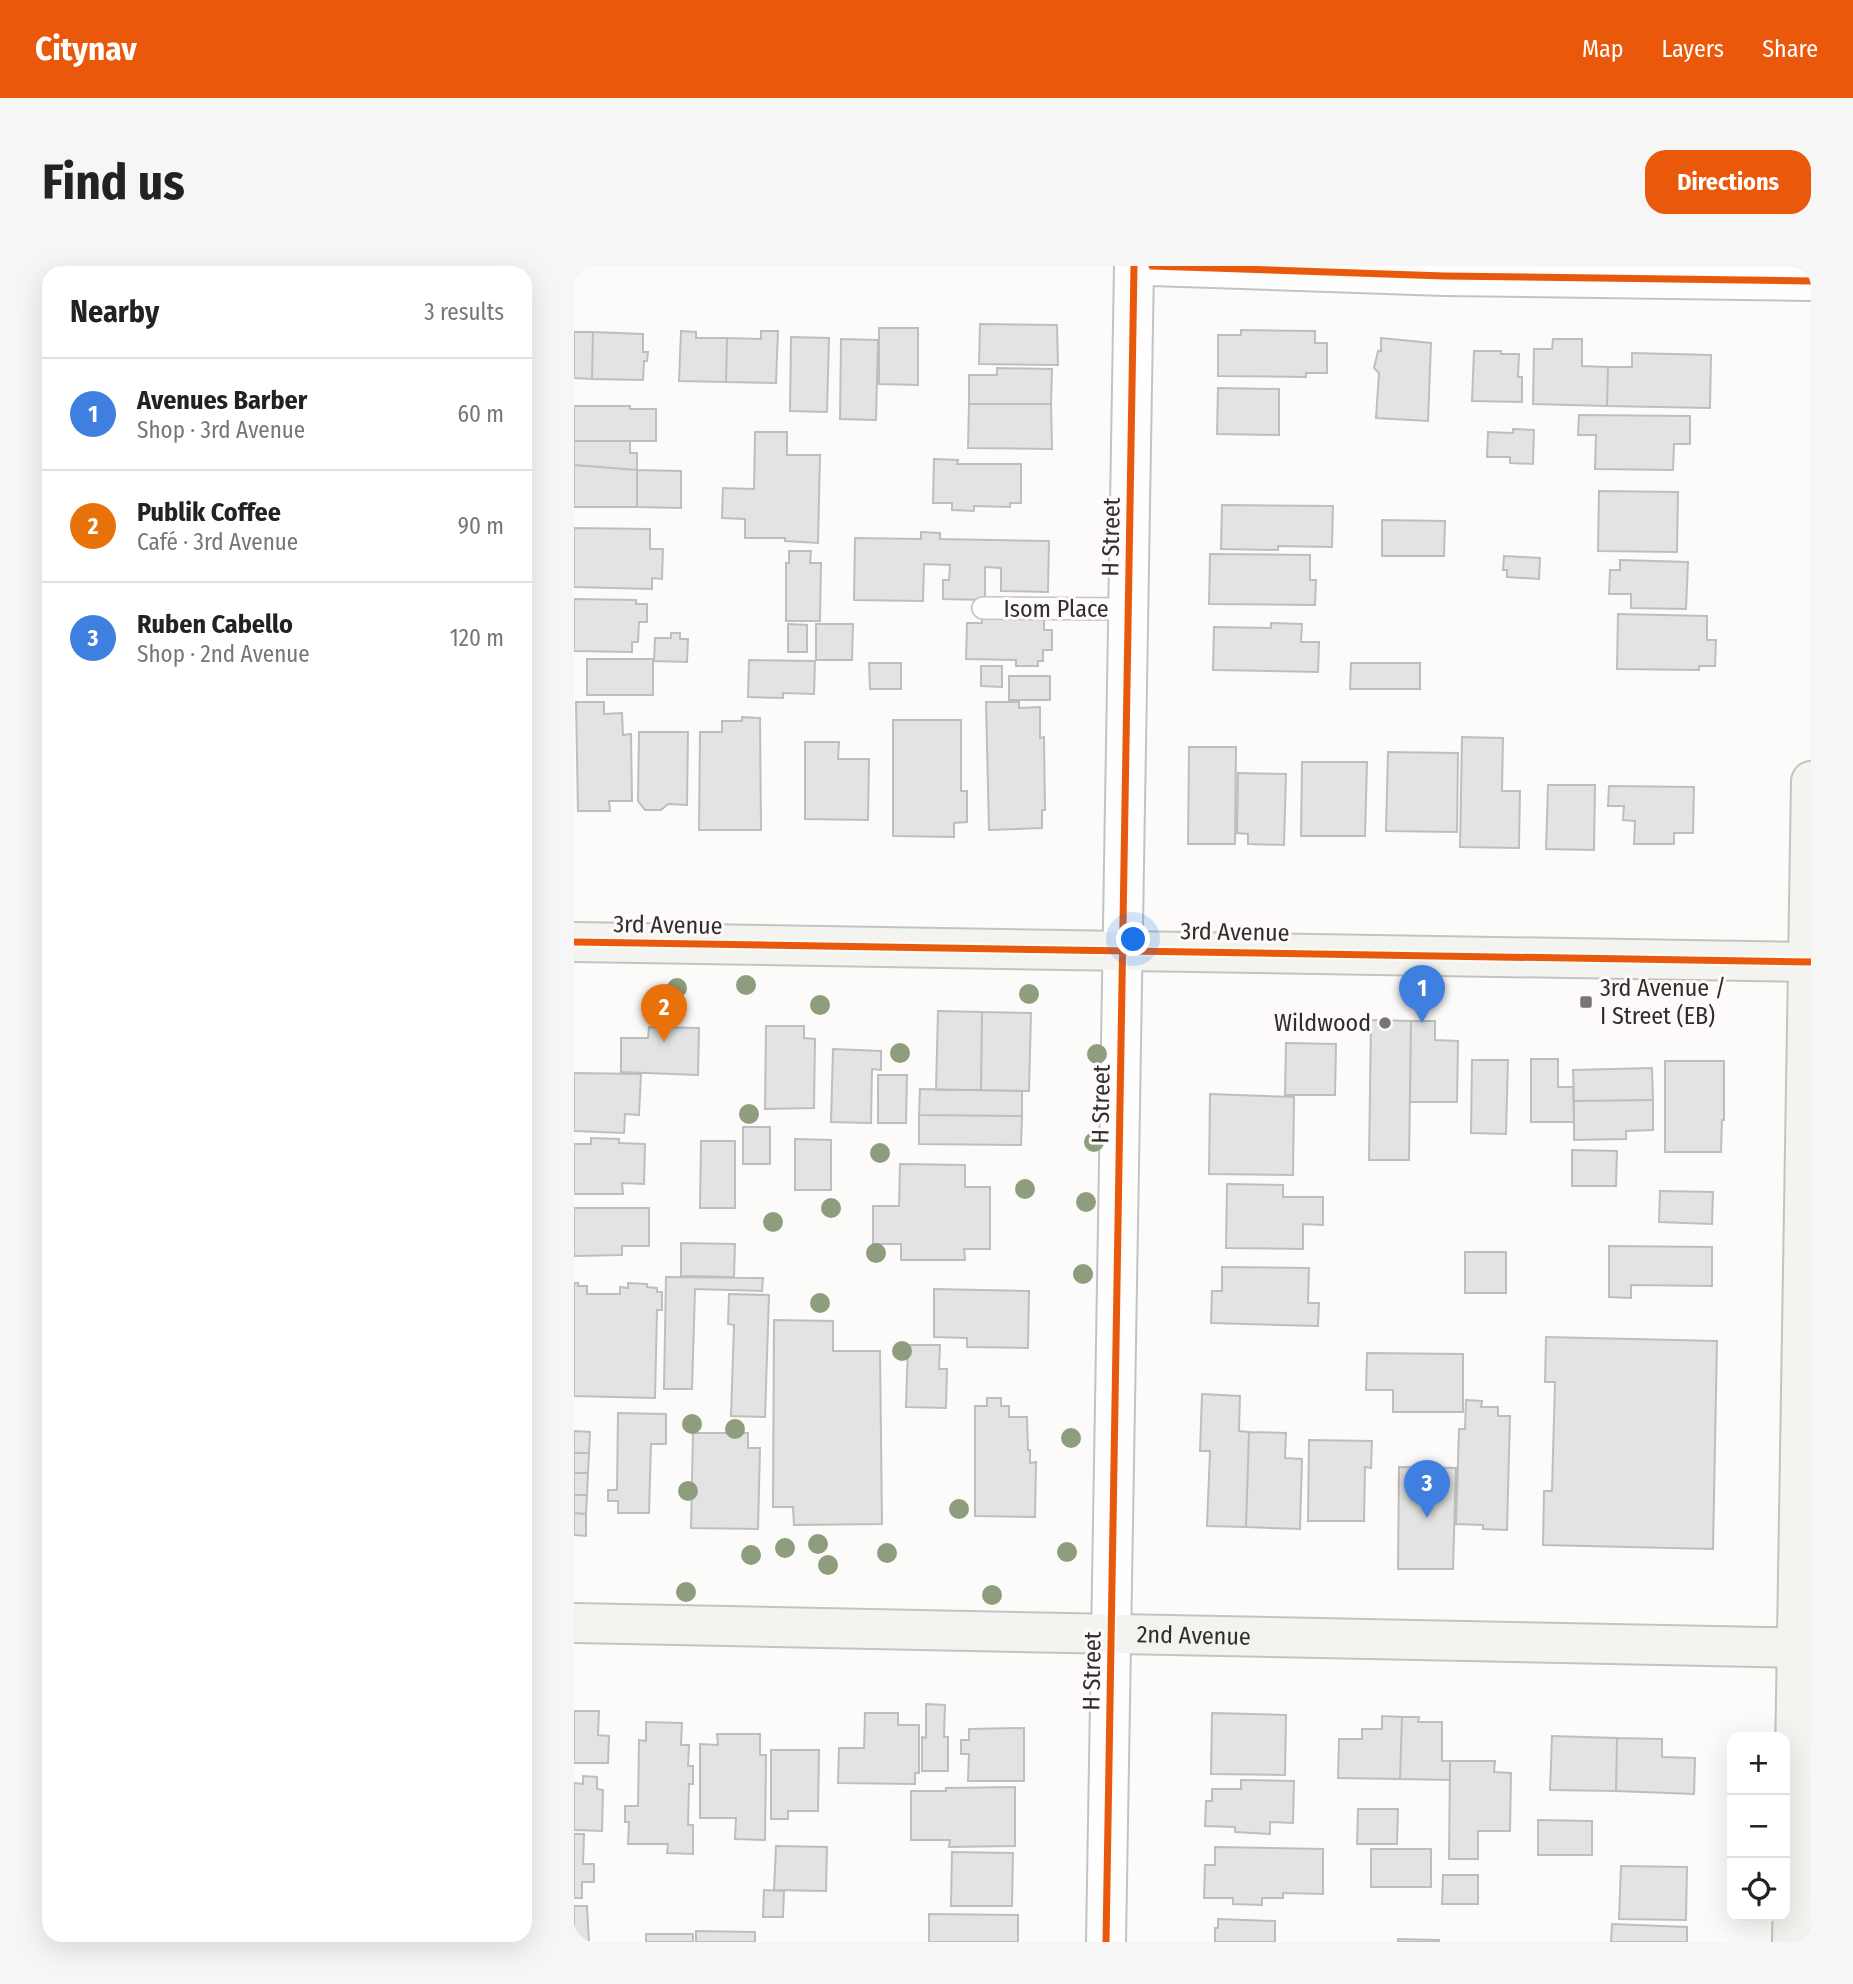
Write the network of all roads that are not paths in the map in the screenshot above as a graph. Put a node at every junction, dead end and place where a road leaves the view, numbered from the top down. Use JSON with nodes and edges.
{"nodes":[{"id":1,"x":1134,"y":266,"type":"edge"},
{"id":2,"x":1152,"y":266,"type":"edge"},
{"id":3,"x":1811,"y":281,"type":"edge"},
{"id":4,"x":983,"y":608,"type":"dead end"},
{"id":5,"x":1129,"y":609,"type":"junction"},
{"id":6,"x":1811,"y":781,"type":"edge"},
{"id":7,"x":574,"y":942,"type":"edge"},
{"id":8,"x":1123,"y":951,"type":"junction"},
{"id":9,"x":1809,"y":962,"type":"edge"},
{"id":10,"x":574,"y":1623,"type":"edge"},
{"id":11,"x":1112,"y":1634,"type":"junction"},
{"id":12,"x":1804,"y":1648,"type":"edge"},
{"id":13,"x":1106,"y":1942,"type":"edge"},
{"id":14,"x":1792,"y":1942,"type":"edge"}],
"edges":[{"from":1,"to":5,"type":"street","name":"H Street"},
{"from":2,"to":3,"type":"street"},
{"from":4,"to":5,"type":"lane","name":"Isom Place"},
{"from":5,"to":8,"type":"street","name":"H Street"},
{"from":6,"to":9,"type":"street"},
{"from":7,"to":8,"type":"street","name":"3rd Avenue"},
{"from":8,"to":9,"type":"street","name":"3rd Avenue"},
{"from":8,"to":11,"type":"street","name":"H Street"},
{"from":9,"to":12,"type":"street"},
{"from":10,"to":11,"type":"street","name":"2nd Avenue"},
{"from":11,"to":12,"type":"street","name":"2nd Avenue"},
{"from":11,"to":13,"type":"street","name":"H Street"},
{"from":12,"to":14,"type":"street"}]}
